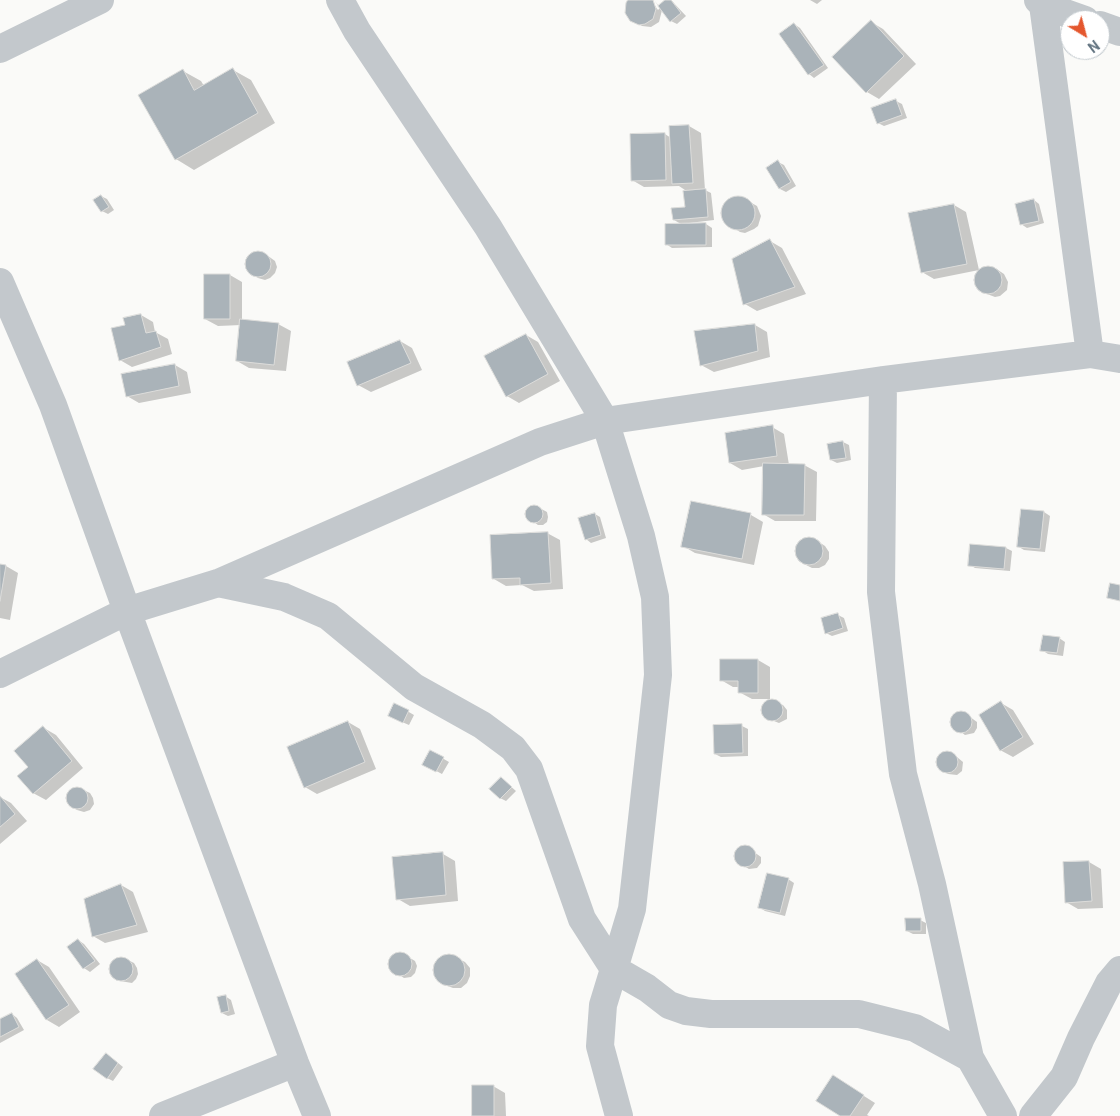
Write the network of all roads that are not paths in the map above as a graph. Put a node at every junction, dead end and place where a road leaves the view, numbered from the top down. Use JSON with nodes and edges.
{"nodes":[{"id":1,"x":100,"y":0,"type":"edge"},
{"id":2,"x":340,"y":0,"type":"edge"},
{"id":3,"x":1040,"y":3,"type":"edge"},
{"id":4,"x":1060,"y":11,"type":"edge"},
{"id":5,"x":0,"y":49,"type":"edge"},
{"id":6,"x":0,"y":282,"type":"edge"},
{"id":7,"x":1090,"y":354,"type":"junction"},
{"id":8,"x":1120,"y":359,"type":"edge"},
{"id":9,"x":883,"y":380,"type":"junction"},
{"id":10,"x":605,"y":421,"type":"junction"},
{"id":11,"x":218,"y":583,"type":"junction"},
{"id":12,"x":127,"y":611,"type":"junction"},
{"id":13,"x":0,"y":674,"type":"edge"},
{"id":14,"x":614,"y":969,"type":"junction"},
{"id":15,"x":1120,"y":970,"type":"edge"},
{"id":16,"x":970,"y":1058,"type":"junction"},
{"id":17,"x":295,"y":1063,"type":"junction"},
{"id":18,"x":164,"y":1116,"type":"edge"},
{"id":19,"x":317,"y":1116,"type":"edge"},
{"id":20,"x":619,"y":1116,"type":"edge"},
{"id":21,"x":1003,"y":1116,"type":"edge"},
{"id":22,"x":1033,"y":1116,"type":"edge"}],
"edges":[{"from":1,"to":5,"type":"street"},
{"from":2,"to":10,"type":"street"},
{"from":3,"to":4,"type":"street"},
{"from":3,"to":7,"type":"street"},
{"from":6,"to":12,"type":"street"},
{"from":7,"to":8,"type":"street"},
{"from":7,"to":9,"type":"street"},
{"from":9,"to":10,"type":"street"},
{"from":9,"to":16,"type":"street"},
{"from":10,"to":11,"type":"street"},
{"from":10,"to":14,"type":"street"},
{"from":11,"to":12,"type":"street"},
{"from":11,"to":14,"type":"street"},
{"from":12,"to":13,"type":"street"},
{"from":12,"to":17,"type":"street"},
{"from":14,"to":16,"type":"street"},
{"from":14,"to":20,"type":"street"},
{"from":15,"to":22,"type":"street"},
{"from":16,"to":21,"type":"street"},
{"from":17,"to":18,"type":"street"},
{"from":17,"to":19,"type":"street"}]}
